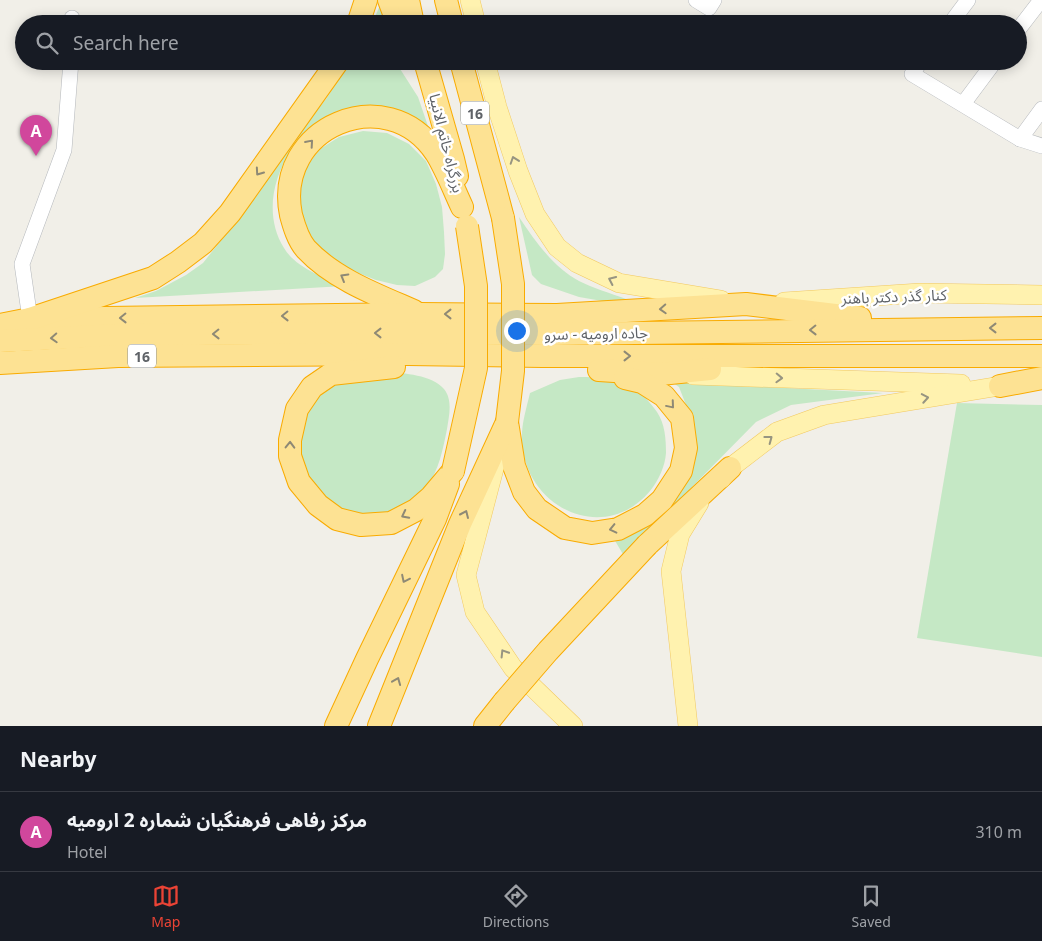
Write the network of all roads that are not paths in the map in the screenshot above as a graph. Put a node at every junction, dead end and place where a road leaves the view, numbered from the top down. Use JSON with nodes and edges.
{"nodes":[{"id":1,"x":366,"y":0,"type":"edge"},
{"id":2,"x":389,"y":0,"type":"edge"},
{"id":3,"x":408,"y":0,"type":"edge"},
{"id":4,"x":446,"y":0,"type":"edge"},
{"id":5,"x":470,"y":0,"type":"edge"},
{"id":6,"x":696,"y":0,"type":"edge"},
{"id":7,"x":714,"y":0,"type":"edge"},
{"id":8,"x":968,"y":0,"type":"edge"},
{"id":9,"x":1041,"y":0,"type":"edge"},
{"id":10,"x":361,"y":15,"type":"edge"},
{"id":11,"x":395,"y":15,"type":"edge"},
{"id":12,"x":411,"y":15,"type":"edge"},
{"id":13,"x":450,"y":15,"type":"edge"},
{"id":14,"x":474,"y":15,"type":"edge"},
{"id":15,"x":957,"y":15,"type":"edge"},
{"id":16,"x":1027,"y":18,"type":"edge"},
{"id":17,"x":70,"y":70,"type":"edge"},
{"id":18,"x":332,"y":70,"type":"edge"},
{"id":19,"x":423,"y":70,"type":"edge"},
{"id":20,"x":428,"y":70,"type":"edge"},
{"id":21,"x":463,"y":70,"type":"edge"},
{"id":22,"x":487,"y":70,"type":"edge"},
{"id":23,"x":915,"y":70,"type":"edge"},
{"id":24,"x":988,"y":70,"type":"edge"},
{"id":25,"x":436,"y":96,"type":"junction"},
{"id":26,"x":963,"y":104,"type":"junction"},
{"id":27,"x":1042,"y":109,"type":"edge"},
{"id":28,"x":1020,"y":138,"type":"junction"},
{"id":29,"x":1042,"y":146,"type":"edge"},
{"id":30,"x":465,"y":217,"type":"junction"},
{"id":31,"x":1042,"y":295,"type":"edge"},
{"id":32,"x":746,"y":304,"type":"junction"},
{"id":33,"x":419,"y":314,"type":"junction"},
{"id":34,"x":30,"y":319,"type":"junction"},
{"id":35,"x":0,"y":325,"type":"edge"},
{"id":36,"x":946,"y":328,"type":"junction"},
{"id":37,"x":1042,"y":328,"type":"edge"},
{"id":38,"x":0,"y":341,"type":"edge"},
{"id":39,"x":283,"y":355,"type":"junction"},
{"id":40,"x":860,"y":356,"type":"junction"},
{"id":41,"x":1042,"y":356,"type":"edge"},
{"id":42,"x":0,"y":363,"type":"edge"},
{"id":43,"x":395,"y":366,"type":"junction"},
{"id":44,"x":580,"y":370,"type":"junction"},
{"id":45,"x":660,"y":374,"type":"junction"},
{"id":46,"x":1042,"y":378,"type":"edge"},
{"id":47,"x":1042,"y":385,"type":"edge"},
{"id":48,"x":1000,"y":386,"type":"junction"},
{"id":49,"x":507,"y":422,"type":"junction"},
{"id":50,"x":730,"y":468,"type":"junction"},
{"id":51,"x":453,"y":471,"type":"junction"},
{"id":52,"x":336,"y":726,"type":"edge"},
{"id":53,"x":379,"y":726,"type":"edge"},
{"id":54,"x":485,"y":726,"type":"edge"},
{"id":55,"x":573,"y":726,"type":"edge"},
{"id":56,"x":688,"y":726,"type":"edge"}],
"edges":[{"from":1,"to":10,"type":"highway"},
{"from":2,"to":11,"type":"highway"},
{"from":3,"to":12,"type":"highway"},
{"from":4,"to":13,"type":"highway"},
{"from":5,"to":14,"type":"main road"},
{"from":6,"to":7,"type":"street"},
{"from":8,"to":15,"type":"street"},
{"from":9,"to":16,"type":"street"},
{"from":17,"to":34,"type":"street"},
{"from":18,"to":34,"type":"highway","one_way":true},
{"from":19,"to":25,"type":"highway"},
{"from":20,"to":25,"type":"highway","name":"بزرگراه خاتم الانبیا"},
{"from":21,"to":49,"type":"highway","number":"16","bridge":true},
{"from":32,"to":22,"type":"main road","name":"کنار گذر دکتر باهنر","one_way":true},
{"from":23,"to":26,"type":"street"},
{"from":24,"to":26,"type":"street"},
{"from":25,"to":30,"type":"highway","name":"بزرگراه خاتم الانبیا"},
{"from":26,"to":28,"type":"street"},
{"from":27,"to":28,"type":"street"},
{"from":28,"to":29,"type":"street"},
{"from":33,"to":30,"type":"highway","one_way":true},
{"from":30,"to":51,"type":"highway","name":"بزرگراه خاتم الانبیا","bridge":true},
{"from":31,"to":32,"type":"main road","name":"کنار گذر دکتر باهنر"},
{"from":32,"to":33,"type":"highway","one_way":true},
{"from":32,"to":36,"type":"highway"},
{"from":33,"to":34,"type":"highway","one_way":true},
{"from":34,"to":35,"type":"highway"},
{"from":37,"to":36,"type":"highway","name":"جاده ارومیه - سرو","one_way":true},
{"from":36,"to":38,"type":"highway","name":"جاده ارومیه - سرو","one_way":true},
{"from":39,"to":40,"type":"highway","name":"جاده ارومیه - سرو","number":"16","one_way":true},
{"from":39,"to":42,"type":"highway","name":"جاده ارومیه - سرو","number":"16"},
{"from":39,"to":43,"type":"highway"},
{"from":40,"to":41,"type":"highway","name":"جاده ارومیه - سرو"},
{"from":40,"to":45,"type":"highway"},
{"from":43,"to":44,"type":"highway"},
{"from":51,"to":43,"type":"highway","one_way":true},
{"from":44,"to":45,"type":"highway"},
{"from":44,"to":49,"type":"highway","one_way":true},
{"from":45,"to":48,"type":"main road","one_way":true},
{"from":46,"to":48,"type":"highway"},
{"from":47,"to":48,"type":"main road"},
{"from":50,"to":48,"type":"main road","one_way":true},
{"from":53,"to":49,"type":"highway","one_way":true},
{"from":55,"to":49,"type":"main road","one_way":true},
{"from":50,"to":54,"type":"highway","bridge":true},
{"from":50,"to":56,"type":"main road"},
{"from":51,"to":52,"type":"highway","name":"بزرگراه خاتم الانبیا","one_way":true}]}
